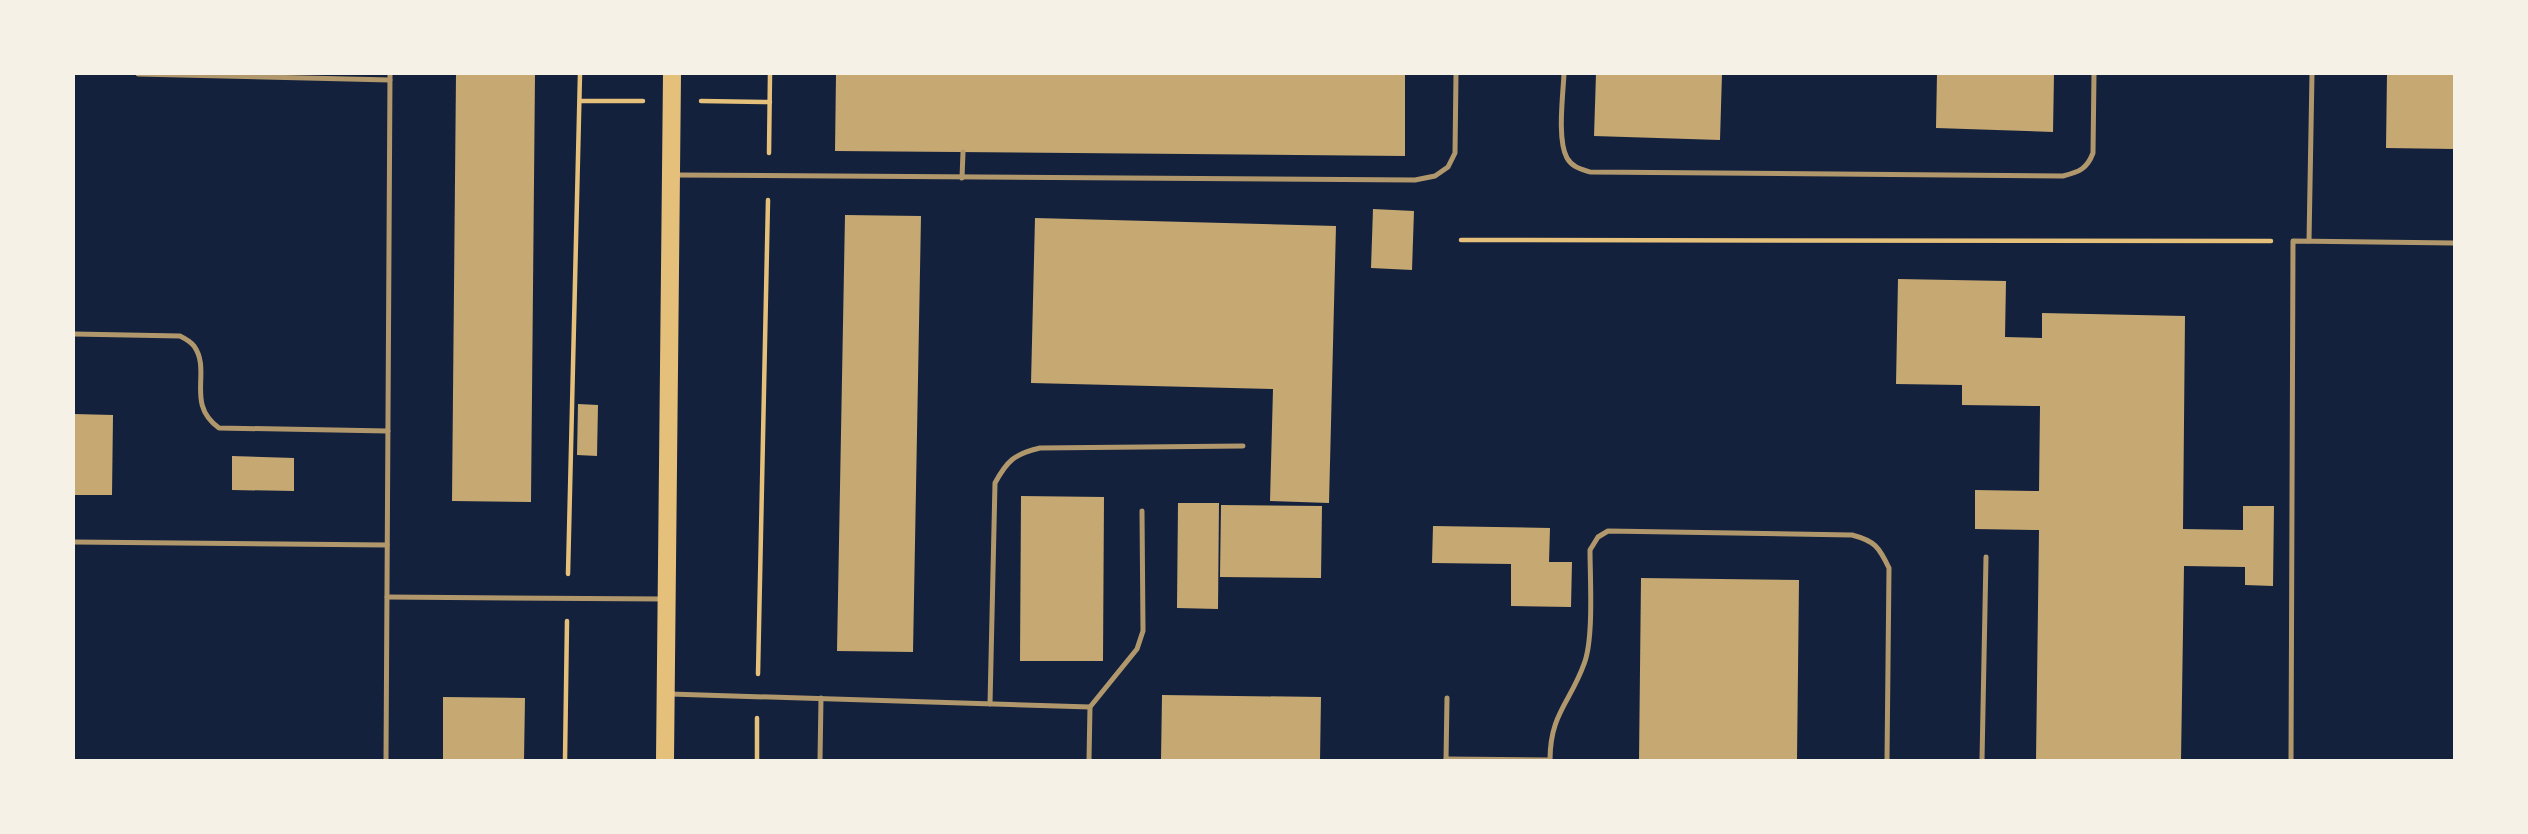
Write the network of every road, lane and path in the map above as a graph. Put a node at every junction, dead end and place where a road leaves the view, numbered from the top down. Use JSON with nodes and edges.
{"nodes":[{"id":1,"x":138,"y":74,"type":"edge"},
{"id":2,"x":580,"y":74,"type":"edge"},
{"id":3,"x":672,"y":74,"type":"edge"},
{"id":4,"x":770,"y":74,"type":"edge"},
{"id":5,"x":1456,"y":74,"type":"edge"},
{"id":6,"x":1564,"y":74,"type":"edge"},
{"id":7,"x":2094,"y":74,"type":"edge"},
{"id":8,"x":2312,"y":74,"type":"edge"},
{"id":9,"x":390,"y":77,"type":"edge"},
{"id":10,"x":963,"y":152,"type":"dead end"},
{"id":11,"x":671,"y":175,"type":"junction"},
{"id":12,"x":769,"y":176,"type":"junction"},
{"id":13,"x":962,"y":178,"type":"junction"},
{"id":14,"x":1461,"y":240,"type":"dead end"},
{"id":15,"x":2293,"y":241,"type":"junction"},
{"id":16,"x":2309,"y":241,"type":"junction"},
{"id":17,"x":2455,"y":243,"type":"edge"},
{"id":18,"x":74,"y":334,"type":"edge"},
{"id":19,"x":388,"y":431,"type":"junction"},
{"id":20,"x":1243,"y":446,"type":"dead end"},
{"id":21,"x":1142,"y":510,"type":"dead end"},
{"id":22,"x":74,"y":542,"type":"edge"},
{"id":23,"x":387,"y":545,"type":"junction"},
{"id":24,"x":1986,"y":558,"type":"dead end"},
{"id":25,"x":387,"y":597,"type":"junction"},
{"id":26,"x":568,"y":598,"type":"junction"},
{"id":27,"x":667,"y":599,"type":"junction"},
{"id":28,"x":665,"y":694,"type":"junction"},
{"id":29,"x":758,"y":696,"type":"junction"},
{"id":30,"x":821,"y":698,"type":"junction"},
{"id":31,"x":1447,"y":698,"type":"dead end"},
{"id":32,"x":990,"y":704,"type":"junction"},
{"id":33,"x":1090,"y":707,"type":"junction"},
{"id":34,"x":1446,"y":760,"type":"edge"},
{"id":35,"x":1550,"y":760,"type":"edge"},
{"id":36,"x":386,"y":761,"type":"edge"},
{"id":37,"x":565,"y":761,"type":"edge"},
{"id":38,"x":665,"y":761,"type":"edge"},
{"id":39,"x":757,"y":761,"type":"edge"},
{"id":40,"x":820,"y":761,"type":"edge"},
{"id":41,"x":1089,"y":761,"type":"edge"},
{"id":42,"x":1887,"y":761,"type":"edge"},
{"id":43,"x":1982,"y":761,"type":"edge"},
{"id":44,"x":2291,"y":761,"type":"edge"}],
"edges":[{"from":1,"to":9,"type":"lane"},
{"from":2,"to":26,"type":"path"},
{"from":3,"to":11,"type":"main road"},
{"from":4,"to":12,"type":"path"},
{"from":5,"to":13,"type":"lane"},
{"from":6,"to":7,"type":"lane"},
{"from":8,"to":16,"type":"lane"},
{"from":9,"to":19,"type":"lane"},
{"from":10,"to":13,"type":"lane"},
{"from":11,"to":12,"type":"lane"},
{"from":11,"to":27,"type":"main road"},
{"from":12,"to":13,"type":"lane"},
{"from":12,"to":29,"type":"path"},
{"from":14,"to":15,"type":"path"},
{"from":15,"to":16,"type":"lane"},
{"from":15,"to":44,"type":"lane"},
{"from":16,"to":17,"type":"lane"},
{"from":18,"to":19,"type":"lane"},
{"from":19,"to":23,"type":"lane"},
{"from":20,"to":32,"type":"lane"},
{"from":21,"to":33,"type":"lane"},
{"from":22,"to":23,"type":"lane"},
{"from":23,"to":25,"type":"lane"},
{"from":24,"to":43,"type":"lane"},
{"from":25,"to":26,"type":"lane"},
{"from":25,"to":36,"type":"lane"},
{"from":26,"to":27,"type":"lane"},
{"from":26,"to":37,"type":"path"},
{"from":27,"to":28,"type":"main road"},
{"from":28,"to":29,"type":"lane"},
{"from":28,"to":38,"type":"main road"},
{"from":29,"to":30,"type":"lane"},
{"from":29,"to":39,"type":"path"},
{"from":30,"to":32,"type":"lane"},
{"from":30,"to":40,"type":"lane"},
{"from":31,"to":34,"type":"lane"},
{"from":32,"to":33,"type":"lane"},
{"from":33,"to":41,"type":"lane"},
{"from":34,"to":35,"type":"lane"},
{"from":35,"to":42,"type":"lane"}]}
